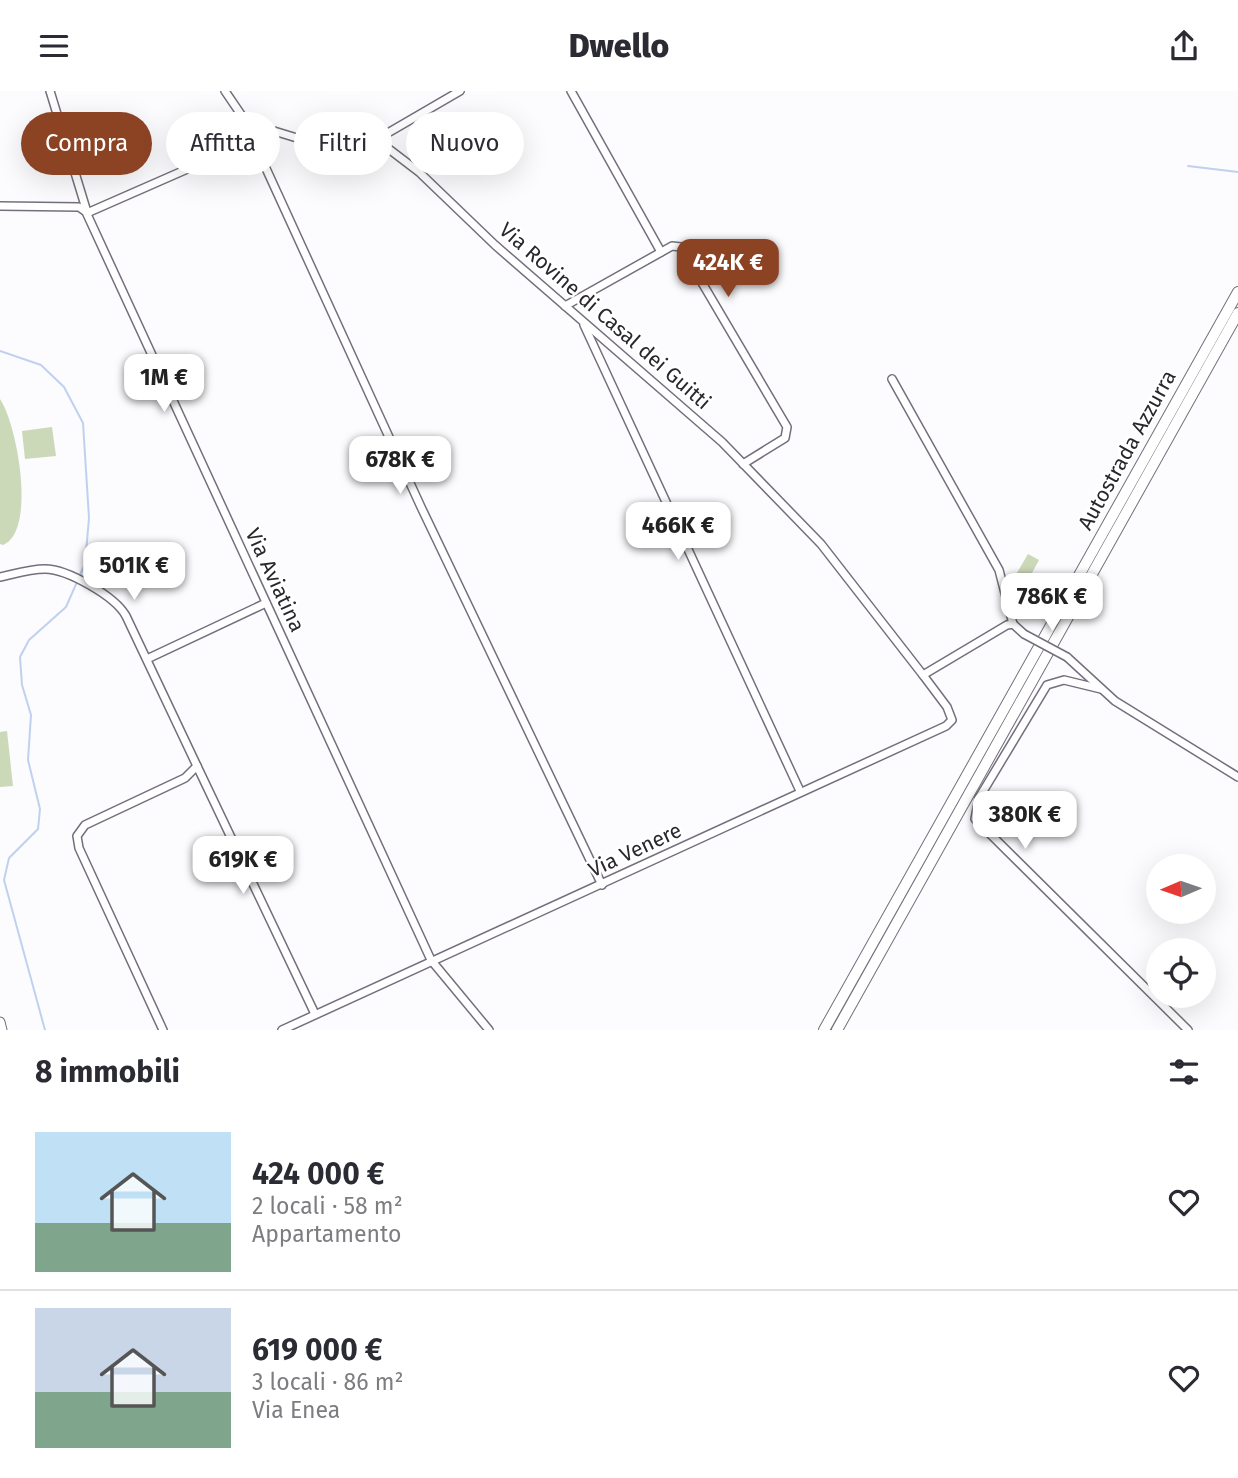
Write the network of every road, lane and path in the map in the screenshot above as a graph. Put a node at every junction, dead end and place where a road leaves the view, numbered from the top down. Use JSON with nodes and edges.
{"nodes":[{"id":1,"x":50,"y":91,"type":"edge"},
{"id":2,"x":225,"y":91,"type":"edge"},
{"id":3,"x":460,"y":91,"type":"edge"},
{"id":4,"x":571,"y":91,"type":"edge"},
{"id":5,"x":237,"y":112,"type":"edge"},
{"id":6,"x":392,"y":131,"type":"edge"},
{"id":7,"x":392,"y":150,"type":"edge"},
{"id":8,"x":172,"y":175,"type":"edge"},
{"id":9,"x":269,"y":175,"type":"edge"},
{"id":10,"x":0,"y":206,"type":"edge"},
{"id":11,"x":87,"y":213,"type":"junction"},
{"id":12,"x":662,"y":252,"type":"junction"},
{"id":13,"x":1238,"y":292,"type":"edge"},
{"id":14,"x":565,"y":306,"type":"junction"},
{"id":15,"x":1238,"y":313,"type":"edge"},
{"id":16,"x":583,"y":321,"type":"junction"},
{"id":17,"x":892,"y":379,"type":"dead end"},
{"id":18,"x":743,"y":464,"type":"junction"},
{"id":19,"x":0,"y":577,"type":"edge"},
{"id":20,"x":266,"y":603,"type":"junction"},
{"id":21,"x":1013,"y":624,"type":"junction"},
{"id":22,"x":147,"y":659,"type":"junction"},
{"id":23,"x":923,"y":675,"type":"junction"},
{"id":24,"x":1101,"y":689,"type":"junction"},
{"id":25,"x":197,"y":766,"type":"junction"},
{"id":26,"x":1238,"y":777,"type":"edge"},
{"id":27,"x":800,"y":791,"type":"junction"},
{"id":28,"x":602,"y":885,"type":"junction"},
{"id":29,"x":431,"y":960,"type":"junction"},
{"id":30,"x":315,"y":1014,"type":"junction"},
{"id":31,"x":0,"y":1022,"type":"edge"},
{"id":32,"x":2,"y":1030,"type":"edge"},
{"id":33,"x":163,"y":1030,"type":"edge"},
{"id":34,"x":282,"y":1030,"type":"edge"},
{"id":35,"x":489,"y":1030,"type":"edge"},
{"id":36,"x":824,"y":1030,"type":"edge"},
{"id":37,"x":837,"y":1030,"type":"edge"},
{"id":38,"x":1188,"y":1030,"type":"edge"}],
"edges":[{"from":1,"to":11,"type":"street","name":"Via Aviatina"},
{"from":2,"to":5,"type":"street"},
{"from":3,"to":6,"type":"street"},
{"from":4,"to":12,"type":"street"},
{"from":7,"to":14,"type":"street","name":"Via Rovine di Casal dei Guitti"},
{"from":8,"to":11,"type":"street"},
{"from":9,"to":28,"type":"street"},
{"from":10,"to":11,"type":"street"},
{"from":11,"to":20,"type":"street","name":"Via Aviatina"},
{"from":12,"to":14,"type":"street"},
{"from":12,"to":18,"type":"street"},
{"from":13,"to":36,"type":"highway","name":"Autostrada Azzurra"},
{"from":14,"to":16,"type":"street","name":"Via Rovine di Casal dei Guitti"},
{"from":15,"to":37,"type":"highway","name":"Autostrada Azzurra"},
{"from":16,"to":18,"type":"street","name":"Via Rovine di Casal dei Guitti"},
{"from":16,"to":27,"type":"street"},
{"from":17,"to":21,"type":"street"},
{"from":18,"to":23,"type":"street","name":"Via Rovine di Casal dei Guitti"},
{"from":19,"to":22,"type":"street"},
{"from":20,"to":22,"type":"street"},
{"from":20,"to":29,"type":"street","name":"Via Aviatina"},
{"from":21,"to":23,"type":"street"},
{"from":21,"to":24,"type":"street","bridge":true},
{"from":22,"to":25,"type":"street"},
{"from":23,"to":27,"type":"street","name":"Via Venere"},
{"from":24,"to":26,"type":"street"},
{"from":24,"to":38,"type":"street"},
{"from":25,"to":30,"type":"street"},
{"from":25,"to":33,"type":"street"},
{"from":27,"to":28,"type":"street","name":"Via Venere"},
{"from":28,"to":29,"type":"street","name":"Via Venere"},
{"from":29,"to":30,"type":"street","name":"Via Venere"},
{"from":29,"to":35,"type":"street","name":"Via Aviatina"},
{"from":30,"to":34,"type":"street","name":"Via Venere"},
{"from":31,"to":32,"type":"main road"}]}
